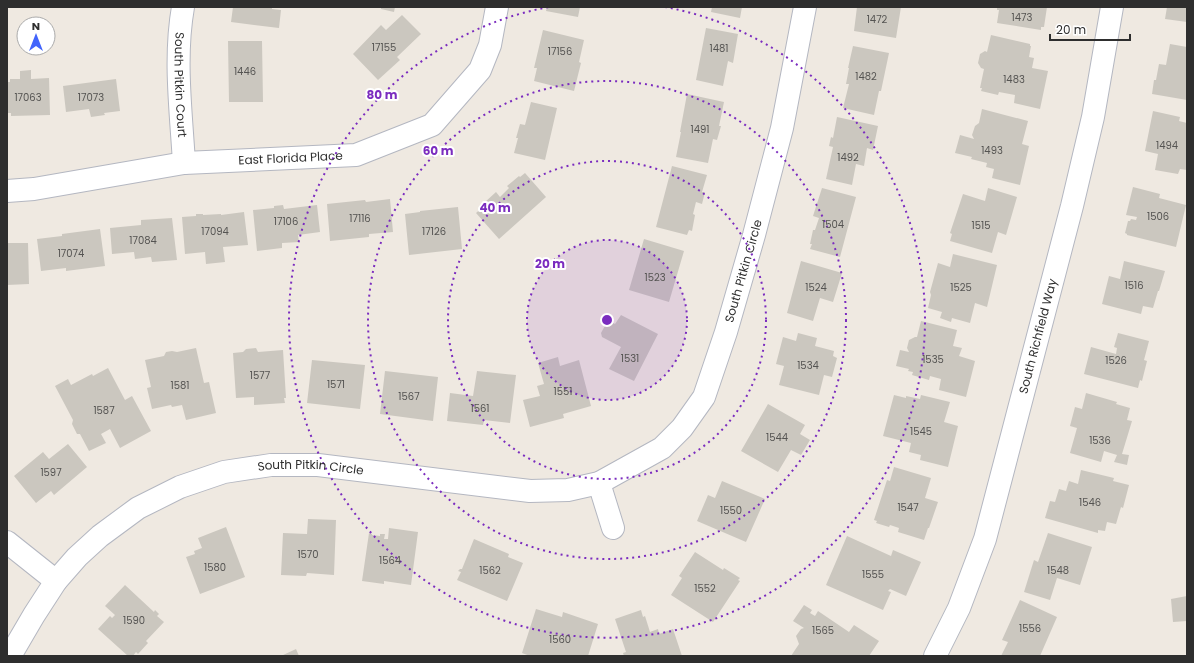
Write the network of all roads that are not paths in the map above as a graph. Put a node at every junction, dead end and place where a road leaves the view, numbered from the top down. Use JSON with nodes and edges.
{"nodes":[{"id":1,"x":184,"y":7,"type":"edge"},
{"id":2,"x":497,"y":7,"type":"edge"},
{"id":3,"x":805,"y":7,"type":"edge"},
{"id":4,"x":1112,"y":7,"type":"edge"},
{"id":5,"x":184,"y":163,"type":"junction"},
{"id":6,"x":7,"y":191,"type":"edge"},
{"id":7,"x":599,"y":483,"type":"junction"},
{"id":8,"x":613,"y":528,"type":"dead end"},
{"id":9,"x":7,"y":542,"type":"edge"},
{"id":10,"x":56,"y":581,"type":"junction"},
{"id":11,"x":10,"y":656,"type":"edge"},
{"id":12,"x":935,"y":656,"type":"edge"}],
"edges":[{"from":1,"to":5,"type":"street","name":"South Pitkin Court"},
{"from":2,"to":5,"type":"street","name":"East Florida Place"},
{"from":3,"to":7,"type":"street","name":"South Pitkin Circle"},
{"from":4,"to":12,"type":"street","name":"South Richfield Way"},
{"from":5,"to":6,"type":"street","name":"East Florida Place"},
{"from":7,"to":8,"type":"street"},
{"from":7,"to":10,"type":"street","name":"South Pitkin Circle"},
{"from":9,"to":10,"type":"street"},
{"from":10,"to":11,"type":"street","name":"South Pitkin Circle"}]}
